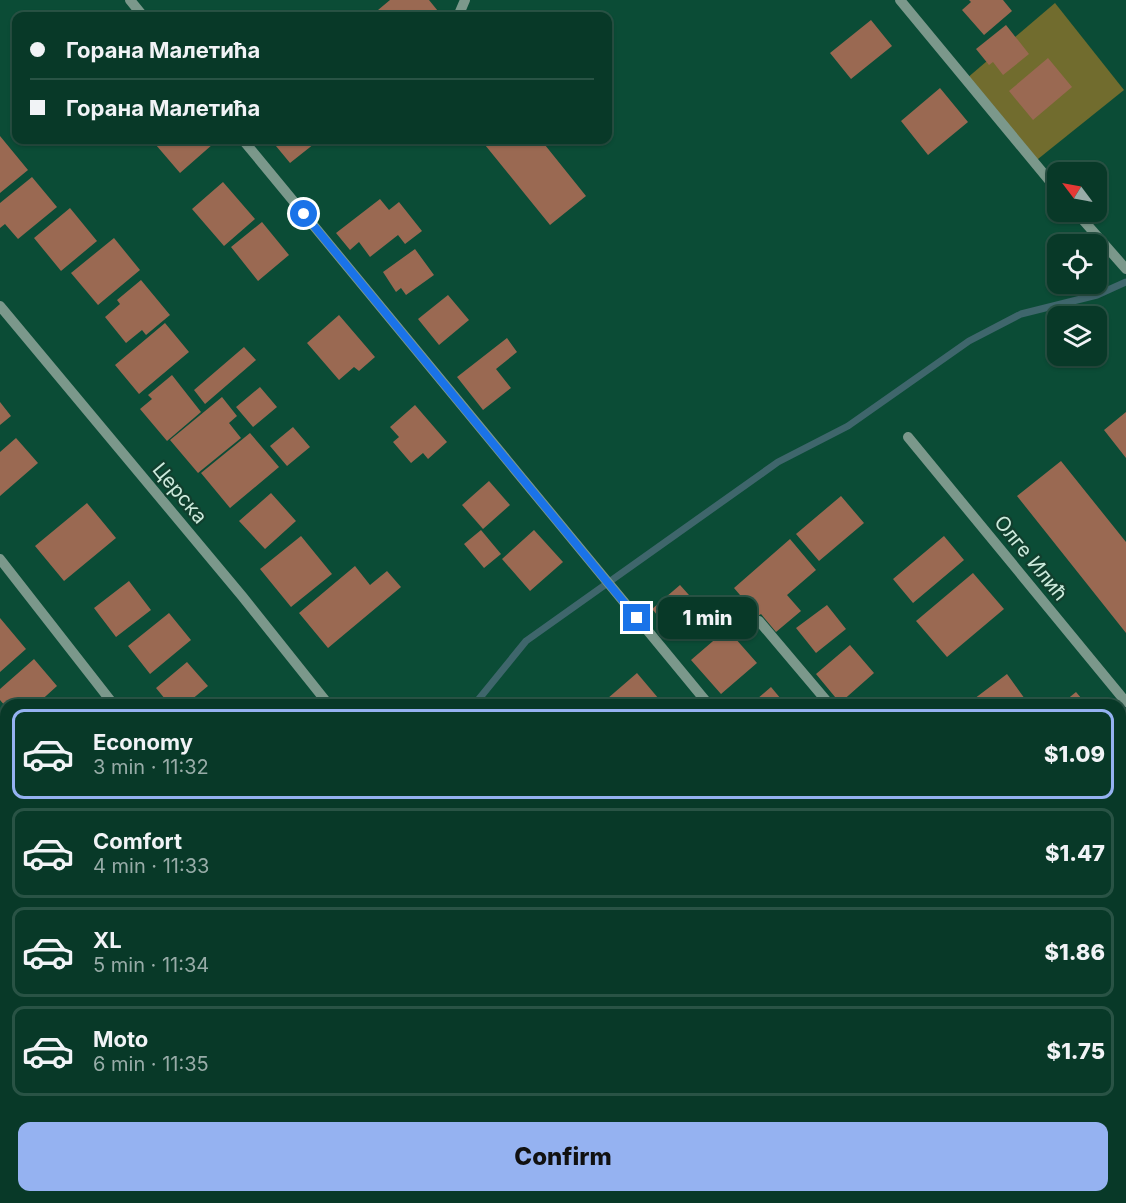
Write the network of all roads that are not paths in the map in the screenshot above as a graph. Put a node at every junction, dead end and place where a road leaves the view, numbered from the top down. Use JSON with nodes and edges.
{"nodes":[{"id":1,"x":130,"y":0,"type":"edge"},
{"id":2,"x":900,"y":0,"type":"edge"},
{"id":3,"x":140,"y":12,"type":"edge"},
{"id":4,"x":246,"y":144,"type":"edge"},
{"id":5,"x":1047,"y":177,"type":"edge"},
{"id":6,"x":1085,"y":222,"type":"edge"},
{"id":7,"x":1126,"y":269,"type":"edge"},
{"id":8,"x":0,"y":306,"type":"edge"},
{"id":9,"x":908,"y":437,"type":"dead end"},
{"id":10,"x":0,"y":559,"type":"edge"},
{"id":11,"x":759,"y":621,"type":"dead end"},
{"id":12,"x":109,"y":699,"type":"edge"},
{"id":13,"x":325,"y":699,"type":"edge"},
{"id":14,"x":704,"y":699,"type":"edge"},
{"id":15,"x":825,"y":699,"type":"edge"},
{"id":16,"x":1124,"y":699,"type":"edge"}],
"edges":[{"from":1,"to":3,"type":"street"},
{"from":2,"to":5,"type":"street"},
{"from":4,"to":14,"type":"street"},
{"from":6,"to":7,"type":"street"},
{"from":8,"to":13,"type":"street","name":"Церска"},
{"from":9,"to":16,"type":"street","name":"Олге Илић"},
{"from":10,"to":12,"type":"street"},
{"from":11,"to":15,"type":"street"}]}
